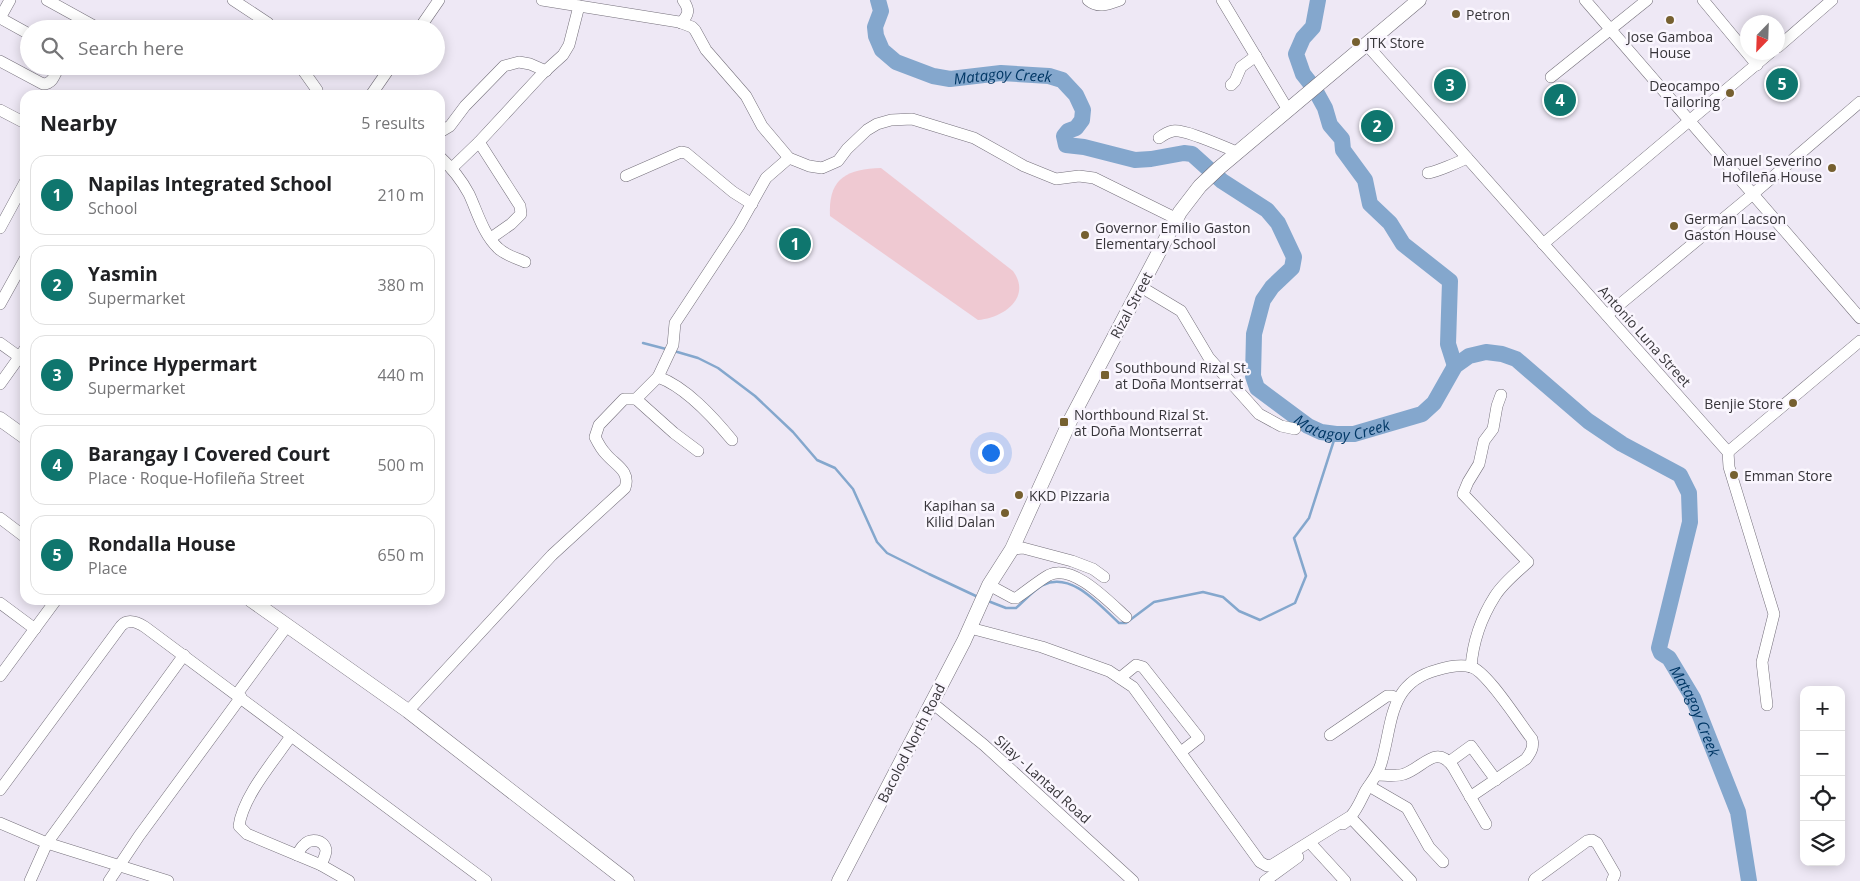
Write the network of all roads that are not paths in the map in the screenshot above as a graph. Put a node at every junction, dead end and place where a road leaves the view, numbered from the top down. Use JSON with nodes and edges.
{"nodes":[{"id":1,"x":10,"y":0,"type":"edge"},
{"id":2,"x":48,"y":0,"type":"edge"},
{"id":3,"x":233,"y":0,"type":"edge"},
{"id":4,"x":439,"y":0,"type":"edge"},
{"id":5,"x":542,"y":0,"type":"edge"},
{"id":6,"x":683,"y":0,"type":"edge"},
{"id":7,"x":1088,"y":0,"type":"edge"},
{"id":8,"x":1120,"y":0,"type":"edge"},
{"id":9,"x":1222,"y":0,"type":"edge"},
{"id":10,"x":1418,"y":0,"type":"edge"},
{"id":11,"x":1584,"y":0,"type":"edge"},
{"id":12,"x":1647,"y":0,"type":"edge"},
{"id":13,"x":1703,"y":0,"type":"edge"},
{"id":14,"x":1832,"y":0,"type":"edge"},
{"id":15,"x":63,"y":4,"type":"edge"},
{"id":16,"x":579,"y":6,"type":"junction"},
{"id":17,"x":0,"y":18,"type":"edge"},
{"id":18,"x":77,"y":20,"type":"edge"},
{"id":19,"x":263,"y":20,"type":"edge"},
{"id":20,"x":425,"y":20,"type":"edge"},
{"id":21,"x":682,"y":23,"type":"junction"},
{"id":22,"x":20,"y":29,"type":"edge"},
{"id":23,"x":1610,"y":30,"type":"junction"},
{"id":24,"x":1785,"y":41,"type":"edge"},
{"id":25,"x":1367,"y":44,"type":"junction"},
{"id":26,"x":1256,"y":56,"type":"junction"},
{"id":27,"x":1762,"y":60,"type":"edge"},
{"id":28,"x":0,"y":61,"type":"edge"},
{"id":29,"x":1757,"y":65,"type":"junction"},
{"id":30,"x":546,"y":71,"type":"junction"},
{"id":31,"x":20,"y":72,"type":"edge"},
{"id":32,"x":26,"y":75,"type":"edge"},
{"id":33,"x":54,"y":75,"type":"edge"},
{"id":34,"x":306,"y":75,"type":"edge"},
{"id":35,"x":385,"y":75,"type":"edge"},
{"id":36,"x":1551,"y":77,"type":"dead end"},
{"id":37,"x":1231,"y":85,"type":"dead end"},
{"id":38,"x":317,"y":90,"type":"edge"},
{"id":39,"x":375,"y":90,"type":"edge"},
{"id":40,"x":1860,"y":102,"type":"edge"},
{"id":41,"x":1288,"y":110,"type":"junction"},
{"id":42,"x":3,"y":111,"type":"edge"},
{"id":43,"x":20,"y":120,"type":"edge"},
{"id":44,"x":1689,"y":121,"type":"junction"},
{"id":45,"x":0,"y":124,"type":"edge"},
{"id":46,"x":445,"y":129,"type":"edge"},
{"id":47,"x":1159,"y":138,"type":"dead end"},
{"id":48,"x":478,"y":142,"type":"junction"},
{"id":49,"x":1237,"y":152,"type":"junction"},
{"id":50,"x":789,"y":158,"type":"junction"},
{"id":51,"x":1467,"y":158,"type":"junction"},
{"id":52,"x":445,"y":162,"type":"edge"},
{"id":53,"x":452,"y":168,"type":"junction"},
{"id":54,"x":1428,"y":173,"type":"dead end"},
{"id":55,"x":626,"y":176,"type":"dead end"},
{"id":56,"x":20,"y":191,"type":"edge"},
{"id":57,"x":1753,"y":194,"type":"junction"},
{"id":58,"x":752,"y":204,"type":"junction"},
{"id":59,"x":1177,"y":219,"type":"junction"},
{"id":60,"x":0,"y":228,"type":"edge"},
{"id":61,"x":491,"y":238,"type":"junction"},
{"id":62,"x":1543,"y":244,"type":"junction"},
{"id":63,"x":525,"y":262,"type":"dead end"},
{"id":64,"x":20,"y":268,"type":"edge"},
{"id":65,"x":1141,"y":287,"type":"junction"},
{"id":66,"x":0,"y":304,"type":"edge"},
{"id":67,"x":1607,"y":316,"type":"junction"},
{"id":68,"x":1860,"y":318,"type":"edge"},
{"id":69,"x":1860,"y":341,"type":"edge"},
{"id":70,"x":0,"y":343,"type":"edge"},
{"id":71,"x":20,"y":354,"type":"edge"},
{"id":72,"x":20,"y":361,"type":"edge"},
{"id":73,"x":658,"y":377,"type":"junction"},
{"id":74,"x":0,"y":384,"type":"edge"},
{"id":75,"x":1501,"y":395,"type":"dead end"},
{"id":76,"x":636,"y":398,"type":"junction"},
{"id":77,"x":0,"y":419,"type":"edge"},
{"id":78,"x":1295,"y":430,"type":"dead end"},
{"id":79,"x":20,"y":433,"type":"edge"},
{"id":80,"x":732,"y":440,"type":"dead end"},
{"id":81,"x":698,"y":451,"type":"dead end"},
{"id":82,"x":1728,"y":452,"type":"junction"},
{"id":83,"x":0,"y":518,"type":"edge"},
{"id":84,"x":20,"y":533,"type":"edge"},
{"id":85,"x":1012,"y":549,"type":"junction"},
{"id":86,"x":1104,"y":577,"type":"dead end"},
{"id":87,"x":988,"y":587,"type":"junction"},
{"id":88,"x":0,"y":603,"type":"edge"},
{"id":89,"x":981,"y":604,"type":"joint"},
{"id":90,"x":52,"y":605,"type":"edge"},
{"id":91,"x":258,"y":605,"type":"edge"},
{"id":92,"x":1126,"y":616,"type":"dead end"},
{"id":93,"x":287,"y":626,"type":"junction"},
{"id":94,"x":970,"y":628,"type":"junction"},
{"id":95,"x":35,"y":629,"type":"junction"},
{"id":96,"x":184,"y":655,"type":"junction"},
{"id":97,"x":1471,"y":667,"type":"junction"},
{"id":98,"x":0,"y":676,"type":"edge"},
{"id":99,"x":1120,"y":678,"type":"junction"},
{"id":100,"x":239,"y":696,"type":"junction"},
{"id":101,"x":1397,"y":698,"type":"junction"},
{"id":102,"x":931,"y":702,"type":"junction"},
{"id":103,"x":1767,"y":705,"type":"dead end"},
{"id":104,"x":408,"y":711,"type":"junction"},
{"id":105,"x":1330,"y":734,"type":"dead end"},
{"id":106,"x":291,"y":736,"type":"junction"},
{"id":107,"x":1481,"y":738,"type":"dead end"},
{"id":108,"x":1471,"y":746,"type":"junction"},
{"id":109,"x":1180,"y":752,"type":"junction"},
{"id":110,"x":1449,"y":762,"type":"junction"},
{"id":111,"x":1377,"y":775,"type":"junction"},
{"id":112,"x":1496,"y":780,"type":"junction"},
{"id":113,"x":1369,"y":786,"type":"junction"},
{"id":114,"x":0,"y":790,"type":"edge"},
{"id":115,"x":1470,"y":797,"type":"junction"},
{"id":116,"x":0,"y":822,"type":"edge"},
{"id":117,"x":1486,"y":824,"type":"dead end"},
{"id":118,"x":47,"y":843,"type":"junction"},
{"id":119,"x":1313,"y":846,"type":"junction"},
{"id":120,"x":297,"y":855,"type":"junction"},
{"id":121,"x":1443,"y":862,"type":"dead end"},
{"id":122,"x":119,"y":865,"type":"junction"},
{"id":123,"x":322,"y":865,"type":"junction"},
{"id":124,"x":1270,"y":880,"type":"edge"},
{"id":125,"x":30,"y":881,"type":"edge"},
{"id":126,"x":110,"y":881,"type":"edge"},
{"id":127,"x":168,"y":881,"type":"edge"},
{"id":128,"x":349,"y":881,"type":"edge"},
{"id":129,"x":486,"y":881,"type":"edge"},
{"id":130,"x":627,"y":881,"type":"edge"},
{"id":131,"x":839,"y":881,"type":"edge"},
{"id":132,"x":1133,"y":881,"type":"edge"},
{"id":133,"x":1345,"y":881,"type":"edge"},
{"id":134,"x":1411,"y":881,"type":"edge"},
{"id":135,"x":1534,"y":881,"type":"edge"},
{"id":136,"x":1612,"y":881,"type":"edge"}],
"edges":[{"from":1,"to":17,"type":"street"},
{"from":2,"to":15,"type":"street"},
{"from":3,"to":19,"type":"street"},
{"from":4,"to":20,"type":"street"},
{"from":5,"to":16,"type":"street"},
{"from":6,"to":21,"type":"street"},
{"from":7,"to":8,"type":"street"},
{"from":9,"to":26,"type":"street"},
{"from":10,"to":25,"type":"main road","name":"Rizal Street"},
{"from":11,"to":23,"type":"street"},
{"from":12,"to":23,"type":"street"},
{"from":13,"to":29,"type":"street"},
{"from":14,"to":24,"type":"street"},
{"from":15,"to":18,"type":"street"},
{"from":16,"to":21,"type":"street"},
{"from":16,"to":30,"type":"street"},
{"from":17,"to":22,"type":"street"},
{"from":21,"to":50,"type":"street"},
{"from":23,"to":36,"type":"street"},
{"from":23,"to":44,"type":"street"},
{"from":25,"to":41,"type":"main road","name":"Rizal Street"},
{"from":25,"to":51,"type":"street","name":"Antonio Luna Street"},
{"from":26,"to":37,"type":"street"},
{"from":26,"to":41,"type":"street"},
{"from":27,"to":29,"type":"street"},
{"from":28,"to":31,"type":"street"},
{"from":29,"to":44,"type":"street"},
{"from":30,"to":46,"type":"street"},
{"from":30,"to":48,"type":"street"},
{"from":32,"to":33,"type":"street"},
{"from":34,"to":38,"type":"street"},
{"from":35,"to":39,"type":"street"},
{"from":40,"to":57,"type":"street"},
{"from":41,"to":49,"type":"main road","name":"Rizal Street"},
{"from":42,"to":43,"type":"street"},
{"from":42,"to":45,"type":"street"},
{"from":44,"to":57,"type":"street"},
{"from":44,"to":62,"type":"street"},
{"from":47,"to":49,"type":"street"},
{"from":48,"to":53,"type":"street"},
{"from":48,"to":61,"type":"street"},
{"from":49,"to":59,"type":"main road","name":"Rizal Street"},
{"from":50,"to":58,"type":"street"},
{"from":50,"to":59,"type":"street"},
{"from":51,"to":54,"type":"street"},
{"from":51,"to":62,"type":"street","name":"Antonio Luna Street"},
{"from":52,"to":53,"type":"street"},
{"from":53,"to":61,"type":"street"},
{"from":55,"to":58,"type":"street"},
{"from":56,"to":60,"type":"street"},
{"from":57,"to":67,"type":"street"},
{"from":57,"to":68,"type":"street"},
{"from":58,"to":73,"type":"street"},
{"from":59,"to":65,"type":"main road","name":"Rizal Street"},
{"from":61,"to":63,"type":"street"},
{"from":62,"to":67,"type":"street","name":"Antonio Luna Street"},
{"from":64,"to":66,"type":"street"},
{"from":65,"to":78,"type":"street"},
{"from":65,"to":85,"type":"main road","name":"Rizal Street"},
{"from":67,"to":82,"type":"street","name":"Antonio Luna Street"},
{"from":69,"to":82,"type":"street"},
{"from":70,"to":71,"type":"street"},
{"from":72,"to":74,"type":"street"},
{"from":73,"to":76,"type":"street"},
{"from":73,"to":80,"type":"street"},
{"from":75,"to":97,"type":"street"},
{"from":76,"to":81,"type":"street"},
{"from":76,"to":104,"type":"street"},
{"from":77,"to":79,"type":"main road"},
{"from":82,"to":103,"type":"street"},
{"from":83,"to":84,"type":"street"},
{"from":85,"to":86,"type":"street"},
{"from":85,"to":87,"type":"main road","name":"Rizal Street"},
{"from":87,"to":89,"type":"main road","name":"Rizal Street"},
{"from":87,"to":92,"type":"street"},
{"from":88,"to":95,"type":"street"},
{"from":89,"to":94,"type":"main road","name":"Bacolod North Road"},
{"from":90,"to":95,"type":"street"},
{"from":91,"to":93,"type":"main road"},
{"from":93,"to":100,"type":"street"},
{"from":93,"to":104,"type":"main road"},
{"from":94,"to":99,"type":"street"},
{"from":94,"to":102,"type":"main road","name":"Bacolod North Road"},
{"from":95,"to":98,"type":"street"},
{"from":96,"to":100,"type":"street"},
{"from":96,"to":114,"type":"street"},
{"from":96,"to":118,"type":"street"},
{"from":97,"to":101,"type":"street"},
{"from":97,"to":112,"type":"street"},
{"from":99,"to":109,"type":"street"},
{"from":99,"to":109,"type":"street"},
{"from":100,"to":106,"type":"street"},
{"from":100,"to":122,"type":"street"},
{"from":101,"to":105,"type":"street"},
{"from":101,"to":111,"type":"street"},
{"from":102,"to":131,"type":"main road","name":"Bacolod North Road"},
{"from":102,"to":132,"type":"street","name":"Silay - Lantad Road"},
{"from":104,"to":130,"type":"main road"},
{"from":106,"to":120,"type":"street"},
{"from":106,"to":129,"type":"street"},
{"from":107,"to":108,"type":"street"},
{"from":108,"to":110,"type":"street"},
{"from":108,"to":112,"type":"street"},
{"from":109,"to":113,"type":"street"},
{"from":110,"to":111,"type":"street"},
{"from":110,"to":115,"type":"street"},
{"from":111,"to":113,"type":"street"},
{"from":112,"to":115,"type":"street"},
{"from":113,"to":121,"type":"street"},
{"from":115,"to":117,"type":"street"},
{"from":116,"to":118,"type":"street"},
{"from":118,"to":122,"type":"street"},
{"from":118,"to":125,"type":"street"},
{"from":119,"to":124,"type":"street"},
{"from":119,"to":133,"type":"street"},
{"from":119,"to":134,"type":"street"},
{"from":120,"to":123,"type":"street"},
{"from":120,"to":123,"type":"street"},
{"from":122,"to":126,"type":"street"},
{"from":122,"to":127,"type":"street"},
{"from":123,"to":128,"type":"street"},
{"from":135,"to":136,"type":"street"}]}
